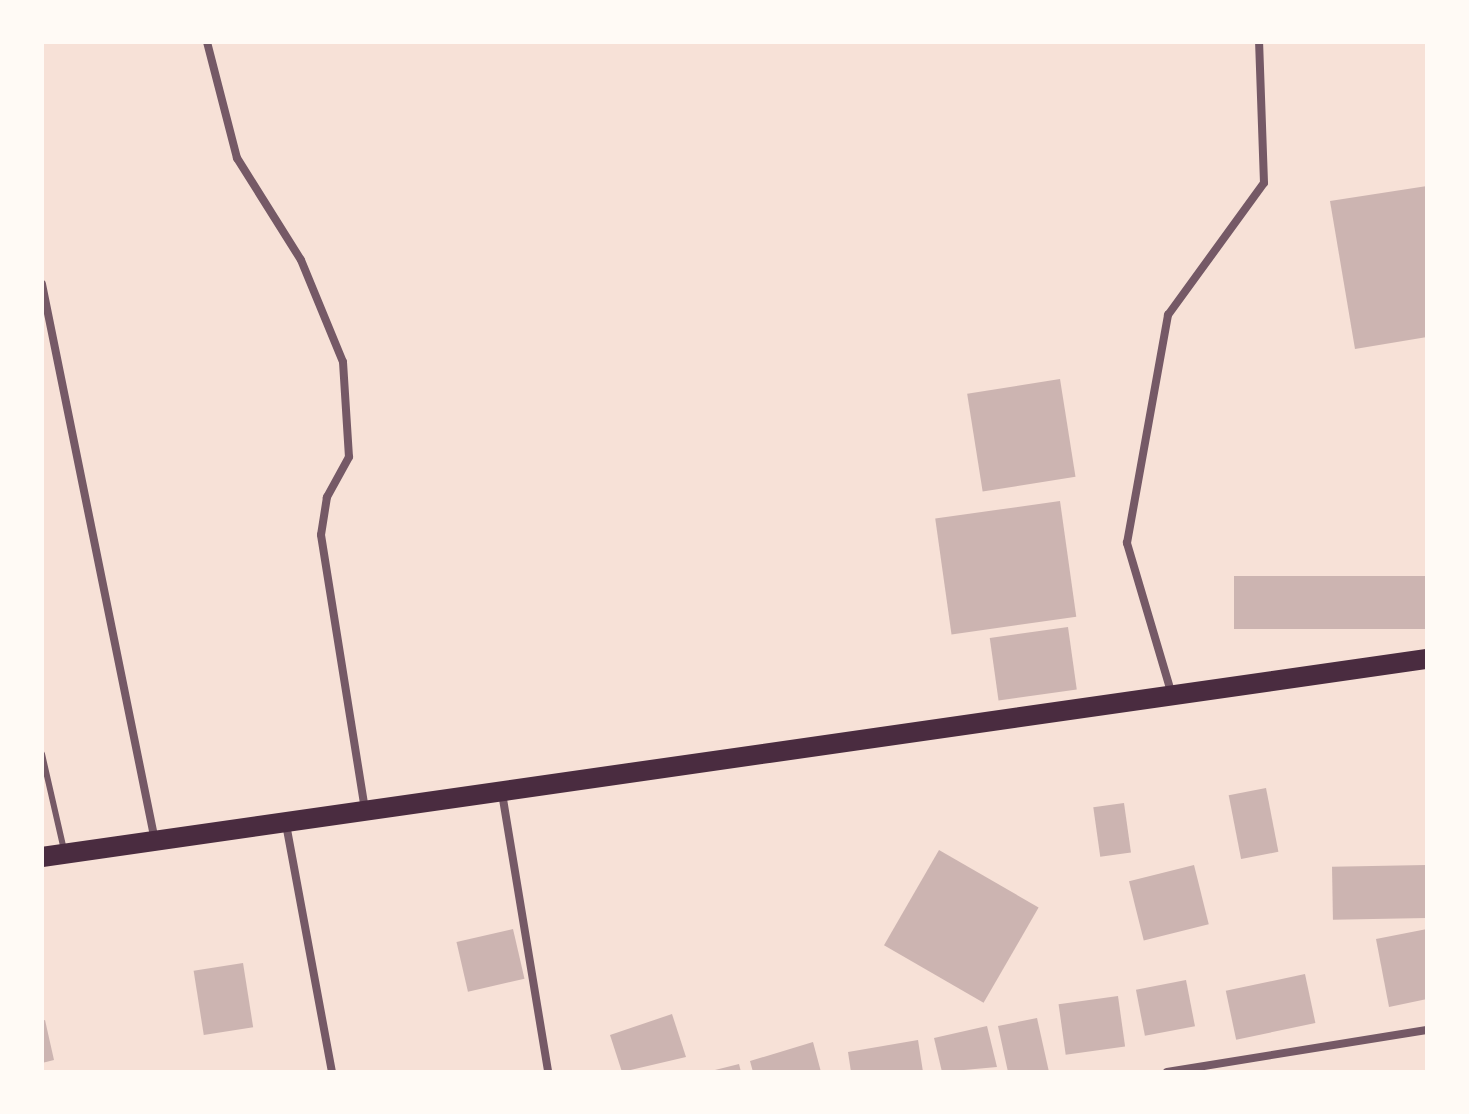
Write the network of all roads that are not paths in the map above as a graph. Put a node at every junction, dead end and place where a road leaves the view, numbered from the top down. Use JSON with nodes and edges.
{"nodes":[{"id":1,"x":207,"y":42,"type":"edge"},
{"id":2,"x":1259,"y":42,"type":"edge"},
{"id":3,"x":42,"y":284,"type":"edge"},
{"id":4,"x":1427,"y":659,"type":"edge"},
{"id":5,"x":1172,"y":696,"type":"junction"},
{"id":6,"x":42,"y":754,"type":"edge"},
{"id":7,"x":502,"y":793,"type":"junction"},
{"id":8,"x":365,"y":811,"type":"junction"},
{"id":9,"x":286,"y":824,"type":"junction"},
{"id":10,"x":156,"y":842,"type":"junction"},
{"id":11,"x":65,"y":854,"type":"junction"},
{"id":12,"x":42,"y":857,"type":"edge"},
{"id":13,"x":1427,"y":1030,"type":"edge"},
{"id":14,"x":332,"y":1072,"type":"edge"},
{"id":15,"x":548,"y":1072,"type":"edge"},
{"id":16,"x":1167,"y":1072,"type":"edge"}],
"edges":[{"from":1,"to":8,"type":"street"},
{"from":2,"to":5,"type":"street"},
{"from":3,"to":10,"type":"street"},
{"from":4,"to":5,"type":"main road"},
{"from":5,"to":7,"type":"main road"},
{"from":6,"to":11,"type":"lane"},
{"from":7,"to":8,"type":"main road"},
{"from":7,"to":15,"type":"street"},
{"from":8,"to":9,"type":"main road"},
{"from":9,"to":10,"type":"main road"},
{"from":9,"to":14,"type":"street"},
{"from":10,"to":11,"type":"main road"},
{"from":11,"to":12,"type":"main road"},
{"from":13,"to":16,"type":"street"}]}
